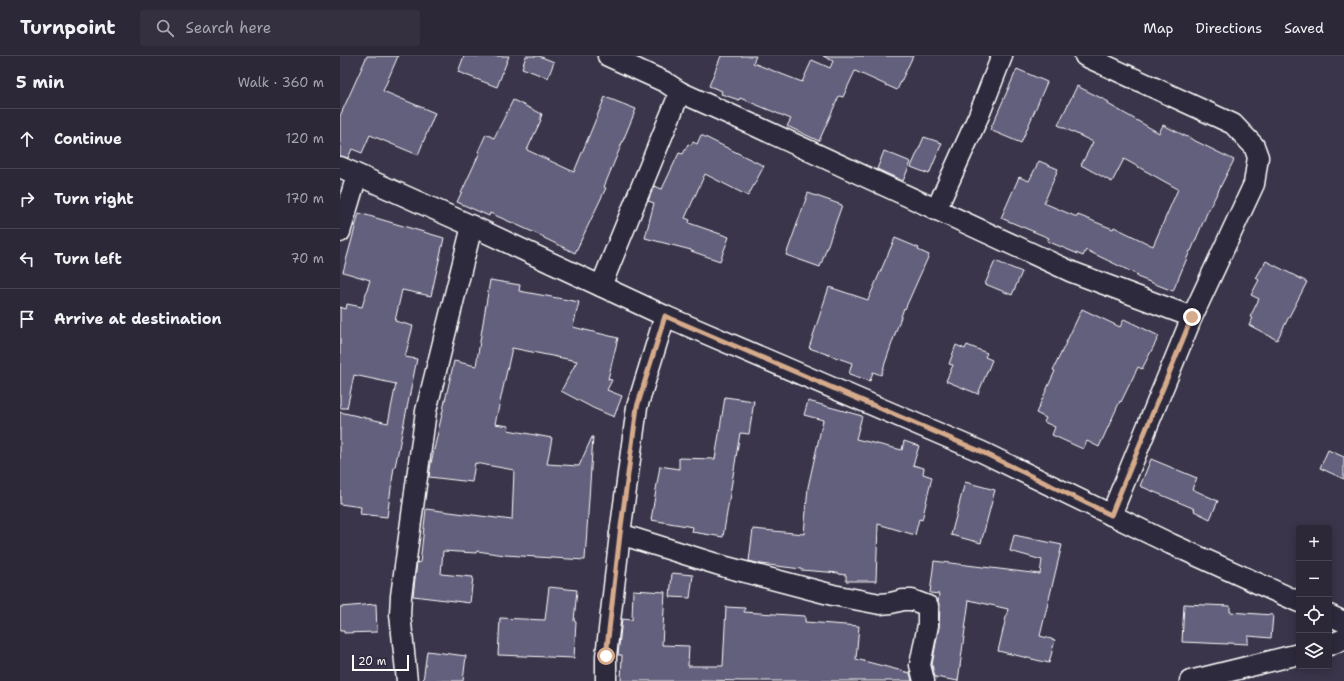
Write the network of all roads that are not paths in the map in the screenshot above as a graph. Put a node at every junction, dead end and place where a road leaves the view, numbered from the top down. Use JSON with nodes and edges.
{"nodes":[{"id":1,"x":608,"y":56,"type":"edge"},
{"id":2,"x":1002,"y":56,"type":"edge"},
{"id":3,"x":1085,"y":56,"type":"edge"},
{"id":4,"x":680,"y":92,"type":"junction"},
{"id":5,"x":349,"y":171,"type":"edge"},
{"id":6,"x":936,"y":210,"type":"junction"},
{"id":7,"x":472,"y":226,"type":"junction"},
{"id":8,"x":340,"y":232,"type":"edge"},
{"id":9,"x":601,"y":286,"type":"junction"},
{"id":10,"x":665,"y":316,"type":"junction"},
{"id":11,"x":1192,"y":317,"type":"junction"},
{"id":12,"x":1111,"y":515,"type":"junction"},
{"id":13,"x":620,"y":534,"type":"junction"},
{"id":14,"x":1296,"y":601,"type":"edge"},
{"id":15,"x":1332,"y":616,"type":"edge"},
{"id":16,"x":1344,"y":622,"type":"edge"},
{"id":17,"x":1344,"y":638,"type":"edge"},
{"id":18,"x":1332,"y":644,"type":"edge"},
{"id":19,"x":1296,"y":655,"type":"edge"},
{"id":20,"x":407,"y":681,"type":"edge"},
{"id":21,"x":606,"y":681,"type":"edge"},
{"id":22,"x":924,"y":681,"type":"edge"},
{"id":23,"x":1190,"y":681,"type":"edge"}],
"edges":[{"from":1,"to":4,"type":"street"},
{"from":2,"to":6,"type":"street"},
{"from":3,"to":11,"type":"street"},
{"from":4,"to":6,"type":"street"},
{"from":4,"to":9,"type":"street"},
{"from":5,"to":7,"type":"street"},
{"from":5,"to":8,"type":"street"},
{"from":6,"to":11,"type":"street"},
{"from":7,"to":9,"type":"street"},
{"from":7,"to":20,"type":"street"},
{"from":9,"to":10,"type":"street"},
{"from":10,"to":12,"type":"street"},
{"from":10,"to":13,"type":"street"},
{"from":11,"to":12,"type":"street"},
{"from":12,"to":14,"type":"street"},
{"from":13,"to":21,"type":"street"},
{"from":13,"to":22,"type":"street"},
{"from":15,"to":16,"type":"street"},
{"from":17,"to":18,"type":"street"},
{"from":19,"to":23,"type":"street"}]}
